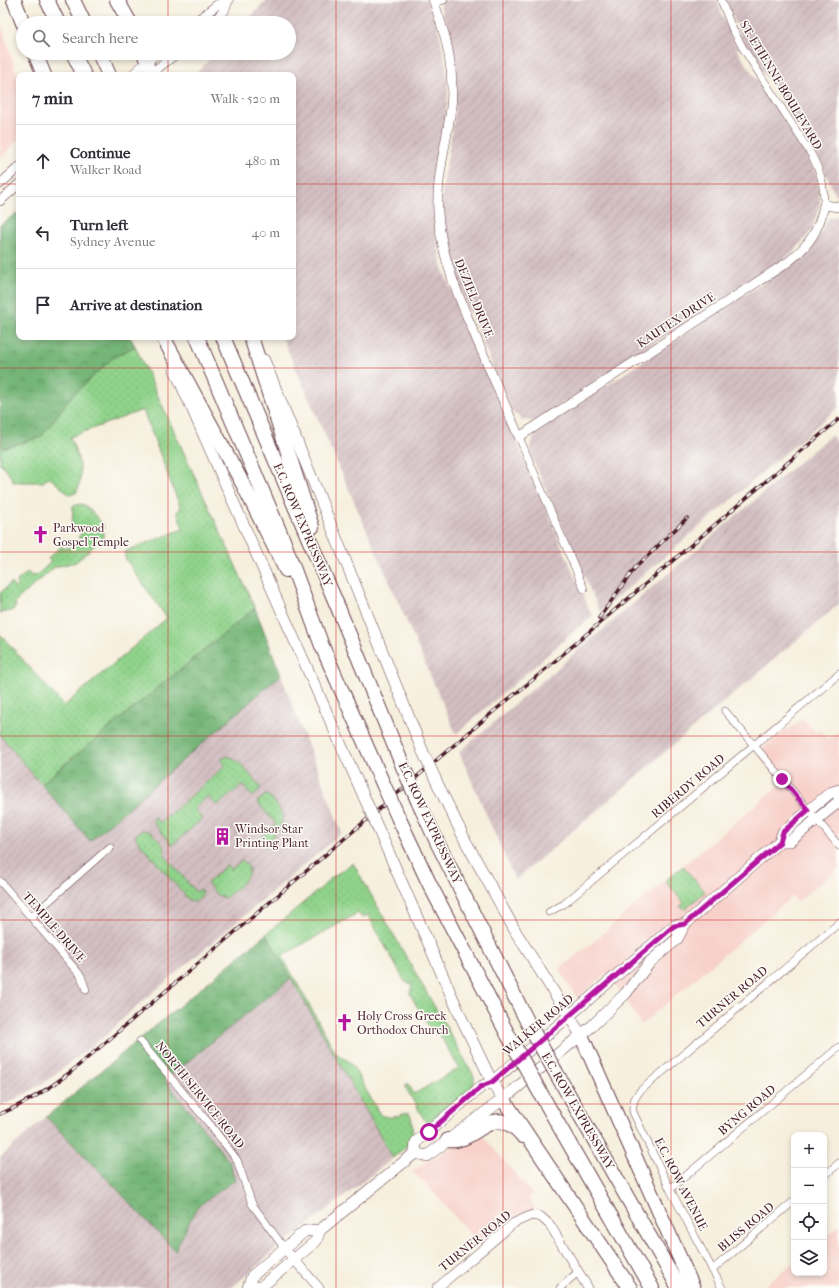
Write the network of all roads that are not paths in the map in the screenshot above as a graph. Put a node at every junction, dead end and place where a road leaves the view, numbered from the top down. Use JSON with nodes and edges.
{"nodes":[{"id":1,"x":14,"y":0,"type":"edge"},
{"id":2,"x":47,"y":0,"type":"edge"},
{"id":3,"x":73,"y":0,"type":"edge"},
{"id":4,"x":117,"y":0,"type":"edge"},
{"id":5,"x":229,"y":0,"type":"edge"},
{"id":6,"x":444,"y":0,"type":"edge"},
{"id":7,"x":721,"y":0,"type":"edge"},
{"id":8,"x":433,"y":1,"type":"edge"},
{"id":9,"x":20,"y":16,"type":"edge"},
{"id":10,"x":55,"y":16,"type":"edge"},
{"id":11,"x":81,"y":16,"type":"edge"},
{"id":12,"x":126,"y":16,"type":"edge"},
{"id":13,"x":203,"y":16,"type":"edge"},
{"id":14,"x":219,"y":16,"type":"edge"},
{"id":15,"x":38,"y":60,"type":"edge"},
{"id":16,"x":76,"y":60,"type":"edge"},
{"id":17,"x":102,"y":60,"type":"edge"},
{"id":18,"x":161,"y":60,"type":"edge"},
{"id":19,"x":150,"y":65,"type":"edge"},
{"id":20,"x":43,"y":72,"type":"edge"},
{"id":21,"x":82,"y":72,"type":"edge"},
{"id":22,"x":108,"y":72,"type":"edge"},
{"id":23,"x":137,"y":72,"type":"edge"},
{"id":24,"x":16,"y":170,"type":"edge"},
{"id":25,"x":0,"y":184,"type":"edge"},
{"id":26,"x":16,"y":187,"type":"edge"},
{"id":27,"x":0,"y":201,"type":"edge"},
{"id":28,"x":824,"y":205,"type":"junction"},
{"id":29,"x":839,"y":207,"type":"edge"},
{"id":30,"x":161,"y":340,"type":"edge"},
{"id":31,"x":165,"y":340,"type":"edge"},
{"id":32,"x":198,"y":340,"type":"edge"},
{"id":33,"x":224,"y":340,"type":"edge"},
{"id":34,"x":252,"y":340,"type":"edge"},
{"id":35,"x":256,"y":340,"type":"edge"},
{"id":36,"x":519,"y":437,"type":"junction"},
{"id":37,"x":584,"y":589,"type":"dead end"},
{"id":38,"x":337,"y":605,"type":"junction"},
{"id":39,"x":322,"y":646,"type":"junction"},
{"id":40,"x":839,"y":674,"type":"edge"},
{"id":41,"x":725,"y":711,"type":"dead end"},
{"id":42,"x":754,"y":745,"type":"junction"},
{"id":43,"x":839,"y":790,"type":"edge"},
{"id":44,"x":839,"y":800,"type":"edge"},
{"id":45,"x":808,"y":810,"type":"junction"},
{"id":46,"x":816,"y":819,"type":"junction"},
{"id":47,"x":780,"y":842,"type":"junction"},
{"id":48,"x":839,"y":846,"type":"edge"},
{"id":49,"x":110,"y":847,"type":"dead end"},
{"id":50,"x":0,"y":881,"type":"edge"},
{"id":51,"x":549,"y":912,"type":"dead end"},
{"id":52,"x":31,"y":917,"type":"junction"},
{"id":53,"x":839,"y":923,"type":"edge"},
{"id":54,"x":685,"y":924,"type":"junction"},
{"id":55,"x":86,"y":990,"type":"dead end"},
{"id":56,"x":568,"y":1015,"type":"junction"},
{"id":57,"x":581,"y":1035,"type":"junction"},
{"id":58,"x":140,"y":1040,"type":"dead end"},
{"id":59,"x":839,"y":1047,"type":"edge"},
{"id":60,"x":492,"y":1082,"type":"junction"},
{"id":61,"x":641,"y":1090,"type":"joint"},
{"id":62,"x":503,"y":1099,"type":"junction"},
{"id":63,"x":448,"y":1140,"type":"junction"},
{"id":64,"x":415,"y":1153,"type":"junction"},
{"id":65,"x":839,"y":1163,"type":"edge"},
{"id":66,"x":548,"y":1165,"type":"junction"},
{"id":67,"x":827,"y":1173,"type":"edge"},
{"id":68,"x":670,"y":1189,"type":"junction"},
{"id":69,"x":791,"y":1204,"type":"edge"},
{"id":70,"x":320,"y":1230,"type":"junction"},
{"id":71,"x":285,"y":1249,"type":"junction"},
{"id":72,"x":294,"y":1260,"type":"junction"},
{"id":73,"x":712,"y":1270,"type":"junction"},
{"id":74,"x":578,"y":1272,"type":"junction"},
{"id":75,"x":249,"y":1287,"type":"edge"},
{"id":76,"x":319,"y":1288,"type":"edge"},
{"id":77,"x":437,"y":1288,"type":"edge"},
{"id":78,"x":560,"y":1288,"type":"edge"},
{"id":79,"x":588,"y":1288,"type":"edge"},
{"id":80,"x":630,"y":1288,"type":"edge"},
{"id":81,"x":652,"y":1288,"type":"edge"},
{"id":82,"x":678,"y":1288,"type":"edge"},
{"id":83,"x":693,"y":1288,"type":"edge"},
{"id":84,"x":722,"y":1288,"type":"edge"}],
"edges":[{"from":1,"to":9,"type":"highway"},
{"from":2,"to":10,"type":"highway"},
{"from":3,"to":11,"type":"highway"},
{"from":4,"to":12,"type":"highway"},
{"from":5,"to":13,"type":"street"},
{"from":5,"to":14,"type":"street"},
{"from":6,"to":8,"type":"street"},
{"from":7,"to":28,"type":"street","name":"ST. ETIENNE BOULEVARD"},
{"from":8,"to":36,"type":"street","name":"DEZIEL DRIVE"},
{"from":15,"to":20,"type":"highway"},
{"from":16,"to":21,"type":"highway"},
{"from":17,"to":22,"type":"highway"},
{"from":18,"to":19,"type":"street"},
{"from":19,"to":23,"type":"street"},
{"from":24,"to":25,"type":"street"},
{"from":26,"to":27,"type":"street"},
{"from":28,"to":29,"type":"street"},
{"from":28,"to":36,"type":"street","name":"KAUTEX DRIVE"},
{"from":30,"to":60,"type":"main road","bridge":true},
{"from":31,"to":39,"type":"highway"},
{"from":32,"to":39,"type":"highway","name":"E.C. ROW EXPRESSWAY"},
{"from":33,"to":38,"type":"highway","name":"E.C. ROW EXPRESSWAY"},
{"from":34,"to":38,"type":"highway"},
{"from":35,"to":56,"type":"main road","bridge":true},
{"from":36,"to":37,"type":"street","name":"DEZIEL DRIVE"},
{"from":38,"to":82,"type":"highway","name":"E.C. ROW EXPRESSWAY","bridge":true},
{"from":39,"to":81,"type":"highway","name":"E.C. ROW EXPRESSWAY","bridge":true},
{"from":40,"to":42,"type":"street","name":"RIBERDY ROAD"},
{"from":41,"to":42,"type":"street"},
{"from":42,"to":45,"type":"street"},
{"from":42,"to":51,"type":"street","name":"RIBERDY ROAD"},
{"from":43,"to":45,"type":"main road","name":"WALKER ROAD"},
{"from":44,"to":46,"type":"main road","name":"WALKER ROAD"},
{"from":45,"to":46,"type":"street"},
{"from":45,"to":47,"type":"main road","name":"WALKER ROAD"},
{"from":46,"to":47,"type":"main road","name":"WALKER ROAD"},
{"from":46,"to":48,"type":"street"},
{"from":47,"to":54,"type":"main road","name":"WALKER ROAD"},
{"from":49,"to":52,"type":"street"},
{"from":50,"to":52,"type":"street","name":"TEMPLE DRIVE"},
{"from":52,"to":55,"type":"street","name":"TEMPLE DRIVE"},
{"from":53,"to":61,"type":"street","name":"TURNER ROAD"},
{"from":54,"to":56,"type":"main road","name":"WALKER ROAD"},
{"from":54,"to":57,"type":"main road","name":"WALKER ROAD"},
{"from":56,"to":57,"type":"main road"},
{"from":56,"to":60,"type":"main road","name":"WALKER ROAD"},
{"from":57,"to":62,"type":"main road","name":"WALKER ROAD"},
{"from":57,"to":83,"type":"highway"},
{"from":58,"to":71,"type":"street","name":"NORTH SERVICE ROAD"},
{"from":59,"to":68,"type":"street","name":"BYNG ROAD"},
{"from":60,"to":62,"type":"main road"},
{"from":60,"to":64,"type":"main road","name":"WALKER ROAD"},
{"from":61,"to":68,"type":"street","name":"E.C. ROW AVENUE"},
{"from":62,"to":63,"type":"main road","name":"WALKER ROAD"},
{"from":62,"to":66,"type":"highway"},
{"from":63,"to":64,"type":"main road","name":"WALKER ROAD"},
{"from":63,"to":66,"type":"highway"},
{"from":64,"to":70,"type":"main road","name":"WALKER ROAD"},
{"from":65,"to":67,"type":"street"},
{"from":66,"to":80,"type":"highway"},
{"from":68,"to":73,"type":"street","name":"E.C. ROW AVENUE"},
{"from":69,"to":73,"type":"street","name":"BLISS ROAD"},
{"from":70,"to":71,"type":"main road","name":"WALKER ROAD"},
{"from":70,"to":72,"type":"main road","name":"WALKER ROAD"},
{"from":71,"to":72,"type":"street"},
{"from":71,"to":75,"type":"main road","name":"WALKER ROAD"},
{"from":72,"to":75,"type":"main road","name":"WALKER ROAD"},
{"from":72,"to":76,"type":"street"},
{"from":73,"to":84,"type":"street","name":"E.C. ROW AVENUE"},
{"from":74,"to":77,"type":"street","name":"TURNER ROAD"},
{"from":74,"to":78,"type":"street"},
{"from":74,"to":79,"type":"street"}]}
